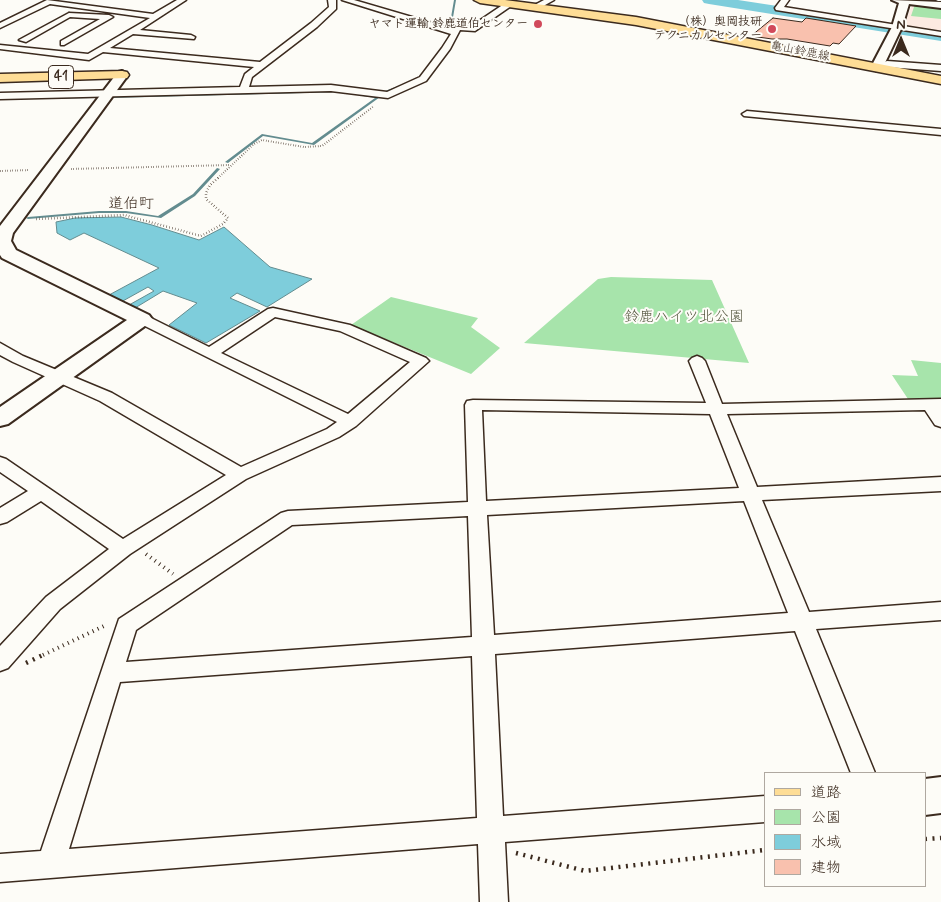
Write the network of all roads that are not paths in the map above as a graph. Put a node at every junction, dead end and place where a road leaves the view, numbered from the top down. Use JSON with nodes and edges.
{"nodes":[{"id":1,"x":182,"y":0,"type":"edge"},
{"id":2,"x":332,"y":0,"type":"edge"},
{"id":3,"x":346,"y":0,"type":"edge"},
{"id":4,"x":480,"y":0,"type":"edge"},
{"id":5,"x":550,"y":0,"type":"edge"},
{"id":6,"x":785,"y":0,"type":"edge"},
{"id":7,"x":901,"y":0,"type":"edge"},
{"id":8,"x":51,"y":1,"type":"edge"},
{"id":9,"x":510,"y":4,"type":"junction"},
{"id":10,"x":941,"y":5,"type":"edge"},
{"id":11,"x":535,"y":7,"type":"junction"},
{"id":12,"x":154,"y":17,"type":"junction"},
{"id":13,"x":0,"y":26,"type":"edge"},
{"id":14,"x":896,"y":28,"type":"junction"},
{"id":15,"x":132,"y":32,"type":"junction"},
{"id":16,"x":454,"y":32,"type":"junction"},
{"id":17,"x":941,"y":34,"type":"edge"},
{"id":18,"x":191,"y":37,"type":"dead end"},
{"id":19,"x":39,"y":41,"type":"dead end"},
{"id":20,"x":0,"y":47,"type":"edge"},
{"id":21,"x":104,"y":48,"type":"junction"},
{"id":22,"x":262,"y":65,"type":"junction"},
{"id":23,"x":877,"y":67,"type":"junction"},
{"id":24,"x":941,"y":68,"type":"edge"},
{"id":25,"x":122,"y":75,"type":"joint"},
{"id":26,"x":0,"y":78,"type":"edge"},
{"id":27,"x":941,"y":80,"type":"edge"},
{"id":28,"x":243,"y":91,"type":"junction"},
{"id":29,"x":108,"y":94,"type":"junction"},
{"id":30,"x":0,"y":96,"type":"edge"},
{"id":31,"x":747,"y":114,"type":"dead end"},
{"id":32,"x":941,"y":132,"type":"edge"},
{"id":33,"x":6,"y":230,"type":"edge"},
{"id":34,"x":142,"y":320,"type":"junction"},
{"id":35,"x":0,"y":348,"type":"edge"},
{"id":36,"x":210,"y":353,"type":"junction"},
{"id":37,"x":696,"y":361,"type":"dead end"},
{"id":38,"x":61,"y":376,"type":"junction"},
{"id":39,"x":935,"y":404,"type":"edge"},
{"id":40,"x":717,"y":409,"type":"junction"},
{"id":41,"x":0,"y":418,"type":"edge"},
{"id":42,"x":941,"y":421,"type":"edge"},
{"id":43,"x":350,"y":422,"type":"junction"},
{"id":44,"x":0,"y":463,"type":"edge"},
{"id":45,"x":240,"y":474,"type":"junction"},
{"id":46,"x":941,"y":484,"type":"edge"},
{"id":47,"x":41,"y":492,"type":"junction"},
{"id":48,"x":750,"y":494,"type":"junction"},
{"id":49,"x":478,"y":508,"type":"junction"},
{"id":50,"x":0,"y":518,"type":"edge"},
{"id":51,"x":127,"y":546,"type":"junction"},
{"id":52,"x":941,"y":611,"type":"edge"},
{"id":53,"x":802,"y":620,"type":"junction"},
{"id":54,"x":482,"y":646,"type":"junction"},
{"id":55,"x":0,"y":661,"type":"edge"},
{"id":56,"x":112,"y":673,"type":"junction"},
{"id":57,"x":863,"y":772,"type":"edge"},
{"id":58,"x":941,"y":795,"type":"edge"},
{"id":59,"x":926,"y":796,"type":"edge"},
{"id":60,"x":764,"y":809,"type":"edge"},
{"id":61,"x":491,"y":838,"type":"junction"},
{"id":62,"x":51,"y":863,"type":"junction"},
{"id":63,"x":0,"y":868,"type":"edge"},
{"id":64,"x":494,"y":902,"type":"edge"}],
"edges":[{"from":1,"to":12,"type":"street"},
{"from":2,"to":22,"type":"street"},
{"from":3,"to":16,"type":"street"},
{"from":4,"to":9,"type":"main road","name":"亀山鈴鹿線"},
{"from":5,"to":11,"type":"street"},
{"from":6,"to":14,"type":"street"},
{"from":7,"to":10,"type":"street"},
{"from":7,"to":14,"type":"street"},
{"from":8,"to":12,"type":"street"},
{"from":8,"to":13,"type":"street"},
{"from":9,"to":11,"type":"main road","name":"亀山鈴鹿線"},
{"from":9,"to":16,"type":"street"},
{"from":11,"to":23,"type":"main road","name":"亀山鈴鹿線"},
{"from":12,"to":15,"type":"street"},
{"from":14,"to":17,"type":"street"},
{"from":14,"to":23,"type":"street"},
{"from":15,"to":18,"type":"street"},
{"from":15,"to":21,"type":"street"},
{"from":16,"to":28,"type":"street"},
{"from":19,"to":21,"type":"street"},
{"from":20,"to":21,"type":"street"},
{"from":21,"to":22,"type":"street"},
{"from":22,"to":28,"type":"street"},
{"from":23,"to":24,"type":"street"},
{"from":23,"to":27,"type":"main road","name":"亀山鈴鹿線"},
{"from":25,"to":26,"type":"main road","number":"41"},
{"from":25,"to":29,"type":"street"},
{"from":28,"to":29,"type":"street"},
{"from":29,"to":30,"type":"street"},
{"from":29,"to":33,"type":"street"},
{"from":31,"to":32,"type":"street"},
{"from":33,"to":34,"type":"street"},
{"from":34,"to":36,"type":"street"},
{"from":34,"to":38,"type":"street"},
{"from":35,"to":38,"type":"street"},
{"from":36,"to":43,"type":"street"},
{"from":36,"to":43,"type":"street"},
{"from":37,"to":40,"type":"street"},
{"from":38,"to":41,"type":"street"},
{"from":38,"to":45,"type":"street"},
{"from":39,"to":40,"type":"street"},
{"from":39,"to":42,"type":"street"},
{"from":40,"to":48,"type":"street"},
{"from":40,"to":49,"type":"street"},
{"from":43,"to":45,"type":"street"},
{"from":44,"to":47,"type":"street"},
{"from":45,"to":51,"type":"street"},
{"from":46,"to":48,"type":"street"},
{"from":47,"to":50,"type":"street"},
{"from":47,"to":51,"type":"street"},
{"from":48,"to":49,"type":"street"},
{"from":48,"to":53,"type":"street"},
{"from":49,"to":54,"type":"street"},
{"from":49,"to":56,"type":"street"},
{"from":51,"to":55,"type":"street"},
{"from":52,"to":53,"type":"street"},
{"from":53,"to":54,"type":"street"},
{"from":53,"to":57,"type":"street"},
{"from":54,"to":56,"type":"street"},
{"from":54,"to":61,"type":"street"},
{"from":56,"to":62,"type":"street"},
{"from":58,"to":59,"type":"street"},
{"from":60,"to":61,"type":"street"},
{"from":61,"to":62,"type":"street"},
{"from":61,"to":64,"type":"street"},
{"from":62,"to":63,"type":"street"}]}
